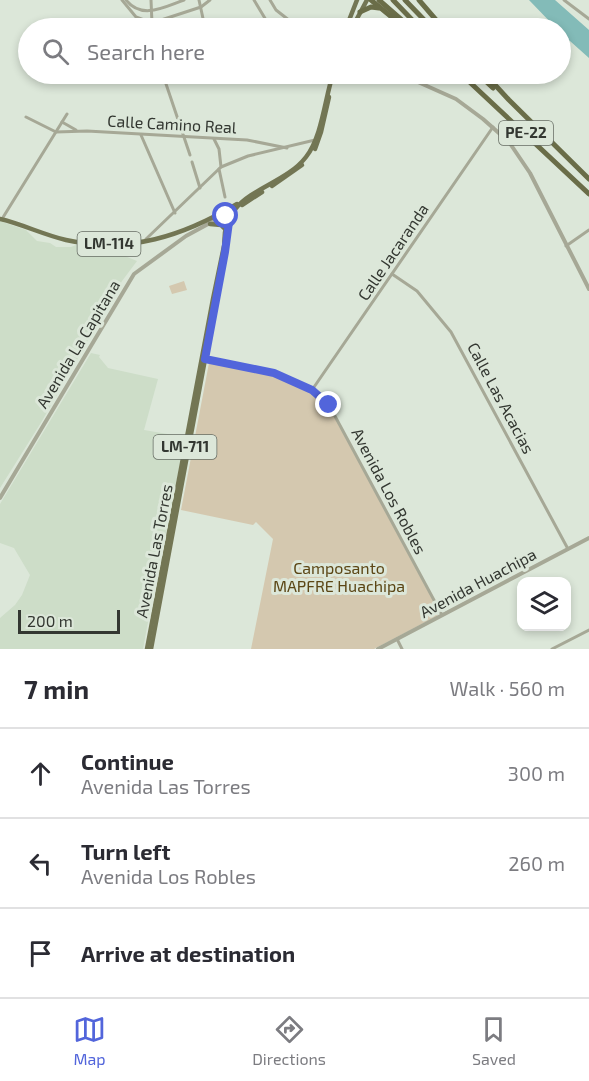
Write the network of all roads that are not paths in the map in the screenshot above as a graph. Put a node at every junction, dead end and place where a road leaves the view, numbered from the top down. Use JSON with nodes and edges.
{"nodes":[{"id":1,"x":124,"y":0,"type":"edge"},
{"id":2,"x":151,"y":0,"type":"edge"},
{"id":3,"x":184,"y":0,"type":"edge"},
{"id":4,"x":199,"y":0,"type":"edge"},
{"id":5,"x":210,"y":0,"type":"edge"},
{"id":6,"x":254,"y":0,"type":"edge"},
{"id":7,"x":270,"y":0,"type":"edge"},
{"id":8,"x":357,"y":0,"type":"edge"},
{"id":9,"x":369,"y":0,"type":"edge"},
{"id":10,"x":379,"y":0,"type":"edge"},
{"id":11,"x":393,"y":0,"type":"edge"},
{"id":12,"x":405,"y":0,"type":"edge"},
{"id":13,"x":418,"y":0,"type":"edge"},
{"id":14,"x":564,"y":0,"type":"edge"},
{"id":15,"x":201,"y":7,"type":"junction"},
{"id":16,"x":381,"y":9,"type":"junction"},
{"id":17,"x":152,"y":11,"type":"junction"},
{"id":18,"x":360,"y":12,"type":"junction"},
{"id":19,"x":139,"y":18,"type":"edge"},
{"id":20,"x":152,"y":18,"type":"edge"},
{"id":21,"x":167,"y":18,"type":"edge"},
{"id":22,"x":203,"y":18,"type":"edge"},
{"id":23,"x":265,"y":18,"type":"edge"},
{"id":24,"x":286,"y":18,"type":"edge"},
{"id":25,"x":350,"y":18,"type":"edge"},
{"id":26,"x":357,"y":18,"type":"edge"},
{"id":27,"x":392,"y":18,"type":"edge"},
{"id":28,"x":400,"y":18,"type":"edge"},
{"id":29,"x":410,"y":18,"type":"edge"},
{"id":30,"x":422,"y":18,"type":"edge"},
{"id":31,"x":434,"y":18,"type":"edge"},
{"id":32,"x":589,"y":19,"type":"edge"},
{"id":33,"x":166,"y":84,"type":"edge"},
{"id":34,"x":329,"y":84,"type":"edge"},
{"id":35,"x":332,"y":84,"type":"edge"},
{"id":36,"x":422,"y":84,"type":"edge"},
{"id":37,"x":474,"y":84,"type":"edge"},
{"id":38,"x":490,"y":84,"type":"edge"},
{"id":39,"x":494,"y":84,"type":"edge"},
{"id":40,"x":509,"y":100,"type":"junction"},
{"id":41,"x":67,"y":114,"type":"dead end"},
{"id":42,"x":26,"y":117,"type":"dead end"},
{"id":43,"x":62,"y":122,"type":"junction"},
{"id":44,"x":493,"y":127,"type":"junction"},
{"id":45,"x":78,"y":131,"type":"junction"},
{"id":46,"x":56,"y":132,"type":"junction"},
{"id":47,"x":141,"y":135,"type":"junction"},
{"id":48,"x":184,"y":137,"type":"junction"},
{"id":49,"x":214,"y":139,"type":"junction"},
{"id":50,"x":315,"y":140,"type":"junction"},
{"id":51,"x":287,"y":148,"type":"junction"},
{"id":52,"x":190,"y":155,"type":"dead end"},
{"id":53,"x":192,"y":162,"type":"dead end"},
{"id":54,"x":220,"y":168,"type":"junction"},
{"id":55,"x":589,"y":180,"type":"edge"},
{"id":56,"x":200,"y":188,"type":"junction"},
{"id":57,"x":589,"y":194,"type":"edge"},
{"id":58,"x":225,"y":197,"type":"dead end"},
{"id":59,"x":243,"y":201,"type":"junction"},
{"id":60,"x":234,"y":210,"type":"junction"},
{"id":61,"x":175,"y":213,"type":"junction"},
{"id":62,"x":216,"y":216,"type":"junction"},
{"id":63,"x":223,"y":218,"type":"junction"},
{"id":64,"x":1,"y":219,"type":"edge"},
{"id":65,"x":229,"y":222,"type":"junction"},
{"id":66,"x":210,"y":224,"type":"junction"},
{"id":67,"x":589,"y":230,"type":"edge"},
{"id":68,"x":226,"y":231,"type":"junction"},
{"id":69,"x":143,"y":243,"type":"junction"},
{"id":70,"x":566,"y":246,"type":"junction"},
{"id":71,"x":392,"y":274,"type":"junction"},
{"id":72,"x":587,"y":281,"type":"edge"},
{"id":73,"x":589,"y":289,"type":"edge"},
{"id":74,"x":203,"y":359,"type":"junction"},
{"id":75,"x":312,"y":390,"type":"junction"},
{"id":76,"x":0,"y":498,"type":"edge"},
{"id":77,"x":589,"y":538,"type":"edge"},
{"id":78,"x":568,"y":549,"type":"junction"},
{"id":79,"x":442,"y":615,"type":"junction"},
{"id":80,"x":589,"y":630,"type":"edge"},
{"id":81,"x":397,"y":639,"type":"junction"},
{"id":82,"x":149,"y":649,"type":"edge"},
{"id":83,"x":378,"y":649,"type":"edge"},
{"id":84,"x":402,"y":649,"type":"edge"},
{"id":85,"x":552,"y":649,"type":"edge"}],
"edges":[{"from":1,"to":17,"type":"street"},
{"from":1,"to":19,"type":"street"},
{"from":2,"to":17,"type":"street"},
{"from":3,"to":17,"type":"street"},
{"from":4,"to":15,"type":"street"},
{"from":5,"to":15,"type":"street"},
{"from":6,"to":23,"type":"street"},
{"from":7,"to":24,"type":"street"},
{"from":8,"to":25,"type":"main road"},
{"from":9,"to":16,"type":"highway"},
{"from":9,"to":18,"type":"main road"},
{"from":10,"to":28,"type":"highway"},
{"from":11,"to":29,"type":"highway"},
{"from":12,"to":30,"type":"highway"},
{"from":13,"to":31,"type":"highway"},
{"from":14,"to":32,"type":"street"},
{"from":15,"to":21,"type":"street"},
{"from":15,"to":22,"type":"street"},
{"from":16,"to":18,"type":"highway"},
{"from":16,"to":27,"type":"highway"},
{"from":17,"to":20,"type":"street"},
{"from":18,"to":26,"type":"main road"},
{"from":33,"to":48,"type":"street"},
{"from":34,"to":50,"type":"main road","name":"Avenida Las Torres","number":"LM-114"},
{"from":35,"to":60,"type":"main road","name":"Avenida Las Torres","number":"LM-114"},
{"from":36,"to":44,"type":"street"},
{"from":37,"to":57,"type":"highway","number":"PE-22"},
{"from":38,"to":40,"type":"highway"},
{"from":39,"to":40,"type":"highway","number":"PE-22"},
{"from":40,"to":55,"type":"highway","number":"PE-22"},
{"from":41,"to":43,"type":"street"},
{"from":42,"to":46,"type":"street"},
{"from":43,"to":45,"type":"street"},
{"from":43,"to":46,"type":"street"},
{"from":44,"to":70,"type":"street"},
{"from":44,"to":71,"type":"street","name":"Calle Jacaranda"},
{"from":45,"to":46,"type":"street","name":"Calle Camino Real"},
{"from":45,"to":47,"type":"street","name":"Calle Camino Real"},
{"from":46,"to":64,"type":"street"},
{"from":47,"to":48,"type":"street","name":"Calle Camino Real"},
{"from":47,"to":61,"type":"street"},
{"from":48,"to":49,"type":"street","name":"Calle Camino Real"},
{"from":48,"to":52,"type":"street"},
{"from":49,"to":51,"type":"street","name":"Calle Camino Real"},
{"from":49,"to":54,"type":"street"},
{"from":50,"to":51,"type":"street"},
{"from":50,"to":59,"type":"main road","name":"Avenida Las Torres","number":"LM-114"},
{"from":51,"to":54,"type":"street"},
{"from":53,"to":56,"type":"street"},
{"from":54,"to":56,"type":"street"},
{"from":54,"to":58,"type":"street"},
{"from":56,"to":61,"type":"street"},
{"from":59,"to":60,"type":"main road","name":"Avenida Las Torres","number":"LM-114"},
{"from":59,"to":62,"type":"main road","number":"LM-114"},
{"from":60,"to":63,"type":"street","name":"Avenida La Capitana"},
{"from":60,"to":65,"type":"main road","name":"Avenida Las Torres","number":"LM-711"},
{"from":61,"to":69,"type":"street"},
{"from":62,"to":63,"type":"main road"},
{"from":62,"to":69,"type":"main road","number":"LM-114"},
{"from":63,"to":65,"type":"main road"},
{"from":63,"to":66,"type":"street","name":"Avenida La Capitana"},
{"from":64,"to":69,"type":"main road","number":"LM-114"},
{"from":65,"to":68,"type":"main road","name":"Avenida Las Torres","number":"LM-711"},
{"from":66,"to":68,"type":"main road"},
{"from":66,"to":76,"type":"street","name":"Avenida La Capitana"},
{"from":67,"to":70,"type":"street"},
{"from":68,"to":74,"type":"main road","name":"Avenida Las Torres","number":"LM-711"},
{"from":70,"to":72,"type":"street"},
{"from":71,"to":75,"type":"street","name":"Calle Jacaranda"},
{"from":71,"to":78,"type":"street","name":"Calle Las Acacias"},
{"from":72,"to":73,"type":"street"},
{"from":74,"to":75,"type":"street","name":"Avenida Los Robles"},
{"from":74,"to":82,"type":"main road","name":"Avenida Las Torres","number":"LM-711"},
{"from":75,"to":79,"type":"street","name":"Avenida Los Robles"},
{"from":77,"to":78,"type":"street","name":"Avenida Huachipa"},
{"from":78,"to":79,"type":"street","name":"Avenida Huachipa"},
{"from":79,"to":81,"type":"street","name":"Avenida Huachipa"},
{"from":80,"to":85,"type":"street"},
{"from":81,"to":83,"type":"street","name":"Avenida Huachipa"},
{"from":81,"to":84,"type":"street"}]}
